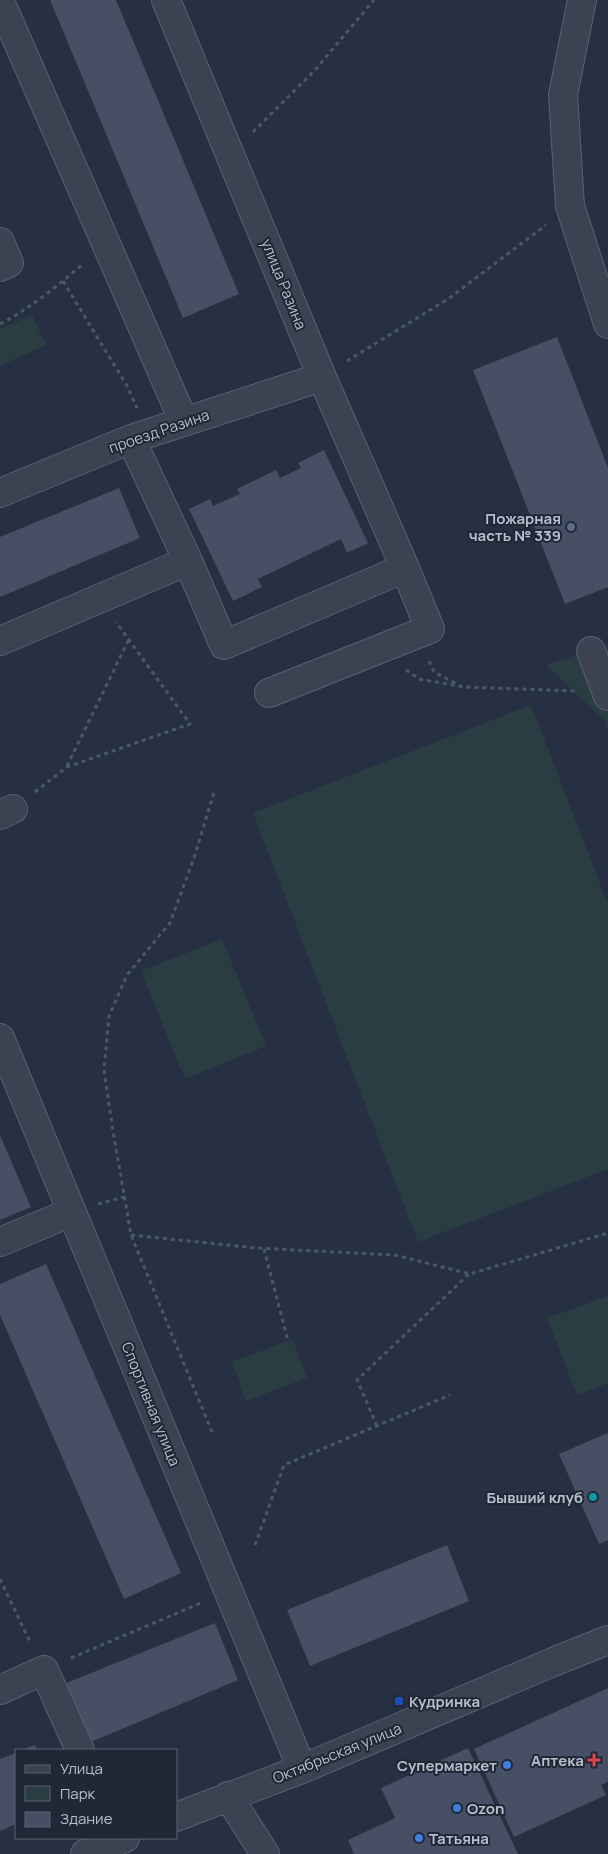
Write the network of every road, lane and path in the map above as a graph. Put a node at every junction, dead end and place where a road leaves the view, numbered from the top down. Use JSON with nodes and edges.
{"nodes":[{"id":1,"x":166,"y":0,"type":"edge"},
{"id":2,"x":374,"y":0,"type":"edge"},
{"id":3,"x":582,"y":0,"type":"edge"},
{"id":4,"x":0,"y":1,"type":"edge"},
{"id":5,"x":230,"y":154,"type":"junction"},
{"id":6,"x":570,"y":206,"type":"junction"},
{"id":7,"x":0,"y":242,"type":"edge"},
{"id":8,"x":106,"y":243,"type":"junction"},
{"id":9,"x":0,"y":267,"type":"edge"},
{"id":10,"x":63,"y":282,"type":"junction"},
{"id":11,"x":0,"y":324,"type":"edge"},
{"id":12,"x":608,"y":324,"type":"edge"},
{"id":13,"x":322,"y":377,"type":"junction"},
{"id":14,"x":138,"y":411,"type":"dead end"},
{"id":15,"x":184,"y":422,"type":"junction"},
{"id":16,"x":131,"y":439,"type":"junction"},
{"id":17,"x":0,"y":493,"type":"edge"},
{"id":18,"x":188,"y":561,"type":"junction"},
{"id":19,"x":405,"y":568,"type":"junction"},
{"id":20,"x":100,"y":599,"type":"junction"},
{"id":21,"x":129,"y":639,"type":"junction"},
{"id":22,"x":0,"y":642,"type":"edge"},
{"id":23,"x":590,"y":651,"type":"dead end"},
{"id":24,"x":268,"y":693,"type":"dead end"},
{"id":25,"x":608,"y":696,"type":"edge"},
{"id":26,"x":67,"y":767,"type":"junction"},
{"id":27,"x":215,"y":789,"type":"dead end"},
{"id":28,"x":7,"y":812,"type":"edge"},
{"id":29,"x":0,"y":1038,"type":"edge"},
{"id":30,"x":72,"y":1212,"type":"junction"},
{"id":31,"x":608,"y":1232,"type":"edge"},
{"id":32,"x":131,"y":1235,"type":"junction"},
{"id":33,"x":0,"y":1242,"type":"edge"},
{"id":34,"x":264,"y":1249,"type":"junction"},
{"id":35,"x":470,"y":1274,"type":"junction"},
{"id":36,"x":288,"y":1341,"type":"dead end"},
{"id":37,"x":450,"y":1395,"type":"dead end"},
{"id":38,"x":377,"y":1426,"type":"junction"},
{"id":39,"x":212,"y":1432,"type":"dead end"},
{"id":40,"x":255,"y":1544,"type":"dead end"},
{"id":41,"x":0,"y":1579,"type":"edge"},
{"id":42,"x":228,"y":1591,"type":"junction"},
{"id":43,"x":608,"y":1640,"type":"edge"},
{"id":44,"x":44,"y":1670,"type":"junction"},
{"id":45,"x":0,"y":1690,"type":"edge"},
{"id":46,"x":80,"y":1749,"type":"edge"},
{"id":47,"x":302,"y":1769,"type":"junction"},
{"id":48,"x":228,"y":1796,"type":"junction"},
{"id":49,"x":178,"y":1816,"type":"edge"},
{"id":50,"x":120,"y":1839,"type":"edge"},
{"id":51,"x":85,"y":1854,"type":"edge"},
{"id":52,"x":265,"y":1854,"type":"edge"}],
"edges":[{"from":1,"to":5,"type":"street","name":"улица Разина"},
{"from":2,"to":5,"type":"path"},
{"from":3,"to":6,"type":"street"},
{"from":4,"to":8,"type":"street"},
{"from":5,"to":13,"type":"street","name":"улица Разина"},
{"from":6,"to":12,"type":"street"},
{"from":6,"to":13,"type":"path"},
{"from":7,"to":9,"type":"street"},
{"from":8,"to":10,"type":"path"},
{"from":8,"to":15,"type":"street"},
{"from":10,"to":11,"type":"path"},
{"from":10,"to":14,"type":"path"},
{"from":13,"to":15,"type":"street","name":"проезд Разина"},
{"from":13,"to":19,"type":"street","name":"улица Разина"},
{"from":15,"to":16,"type":"street","name":"проезд Разина"},
{"from":16,"to":17,"type":"street","name":"проезд Разина"},
{"from":16,"to":18,"type":"street"},
{"from":18,"to":19,"type":"street"},
{"from":18,"to":20,"type":"street"},
{"from":19,"to":24,"type":"street","name":"улица Разина"},
{"from":20,"to":21,"type":"path"},
{"from":20,"to":22,"type":"street"},
{"from":21,"to":26,"type":"path"},
{"from":21,"to":26,"type":"path"},
{"from":23,"to":25,"type":"street"},
{"from":26,"to":28,"type":"path"},
{"from":27,"to":32,"type":"path"},
{"from":29,"to":30,"type":"street","name":"Спортивная улица"},
{"from":30,"to":33,"type":"street"},
{"from":30,"to":42,"type":"street","name":"Спортивная улица"},
{"from":31,"to":35,"type":"path"},
{"from":32,"to":34,"type":"path"},
{"from":32,"to":39,"type":"path"},
{"from":34,"to":35,"type":"path"},
{"from":34,"to":36,"type":"path"},
{"from":35,"to":38,"type":"path"},
{"from":37,"to":38,"type":"path"},
{"from":38,"to":40,"type":"path"},
{"from":41,"to":44,"type":"path"},
{"from":42,"to":44,"type":"path"},
{"from":42,"to":47,"type":"street","name":"Спортивная улица"},
{"from":43,"to":47,"type":"street","name":"Октябрьская улица"},
{"from":44,"to":45,"type":"street"},
{"from":44,"to":46,"type":"street"},
{"from":47,"to":48,"type":"street","name":"Октябрьская улица"},
{"from":48,"to":49,"type":"street","name":"Октябрьская улица"},
{"from":48,"to":52,"type":"street"},
{"from":50,"to":51,"type":"street"}]}
